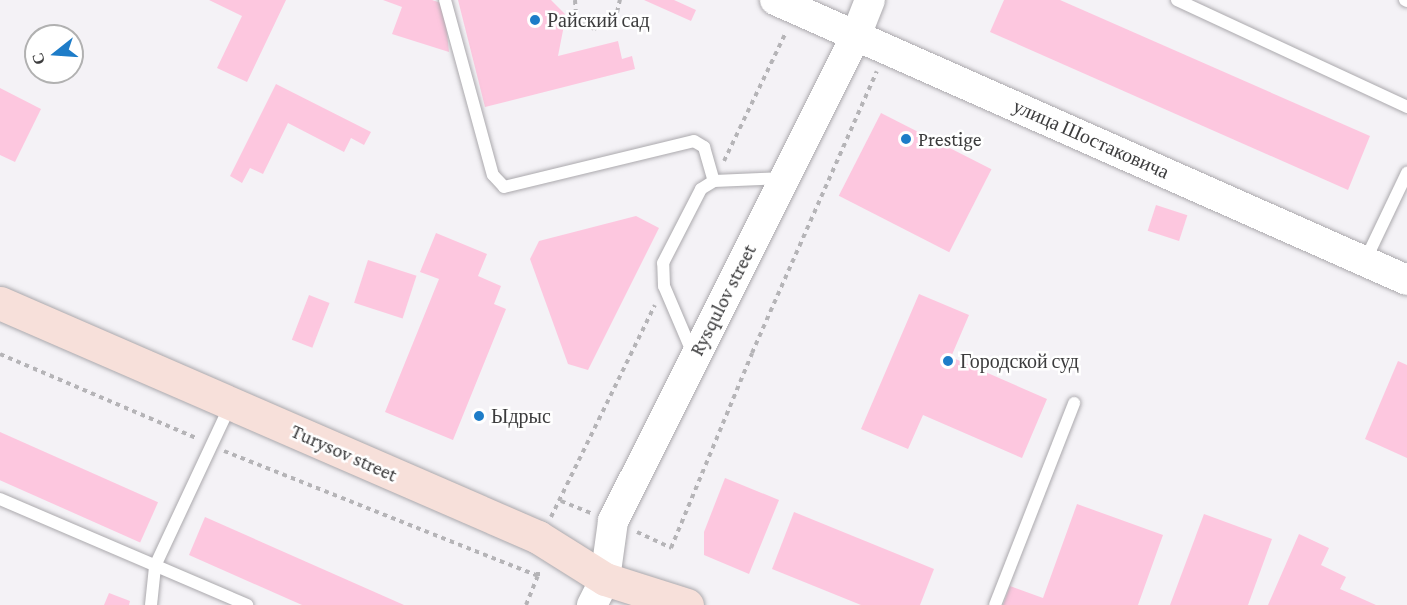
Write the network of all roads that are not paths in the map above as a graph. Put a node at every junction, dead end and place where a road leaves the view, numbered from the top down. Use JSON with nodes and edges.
{"nodes":[{"id":1,"x":445,"y":0,"type":"edge"},
{"id":2,"x":775,"y":0,"type":"edge"},
{"id":3,"x":870,"y":0,"type":"edge"},
{"id":4,"x":1177,"y":0,"type":"edge"},
{"id":5,"x":855,"y":38,"type":"junction"},
{"id":6,"x":1407,"y":107,"type":"edge"},
{"id":7,"x":1407,"y":173,"type":"edge"},
{"id":8,"x":785,"y":178,"type":"junction"},
{"id":9,"x":714,"y":181,"type":"junction"},
{"id":10,"x":1365,"y":261,"type":"junction"},
{"id":11,"x":1407,"y":280,"type":"edge"},
{"id":12,"x":0,"y":303,"type":"edge"},
{"id":13,"x":695,"y":357,"type":"junction"},
{"id":14,"x":232,"y":402,"type":"junction"},
{"id":15,"x":1074,"y":403,"type":"dead end"},
{"id":16,"x":0,"y":500,"type":"edge"},
{"id":17,"x":156,"y":566,"type":"junction"},
{"id":18,"x":598,"y":592,"type":"edge"},
{"id":19,"x":151,"y":605,"type":"edge"},
{"id":20,"x":247,"y":605,"type":"edge"},
{"id":21,"x":687,"y":605,"type":"edge"},
{"id":22,"x":995,"y":605,"type":"edge"}],
"edges":[{"from":1,"to":9,"type":"lane"},
{"from":2,"to":5,"type":"street","name":"улица Шостаковича"},
{"from":3,"to":5,"type":"street","name":"Rysqulov street"},
{"from":4,"to":6,"type":"lane"},
{"from":5,"to":8,"type":"street","name":"Rysqulov street"},
{"from":5,"to":10,"type":"street","name":"улица Шостаковича"},
{"from":7,"to":10,"type":"lane"},
{"from":8,"to":9,"type":"lane"},
{"from":8,"to":13,"type":"street","name":"Rysqulov street"},
{"from":9,"to":13,"type":"lane"},
{"from":10,"to":11,"type":"street","name":"улица Шостаковича"},
{"from":12,"to":14,"type":"main road","name":"Turysov street"},
{"from":13,"to":18,"type":"street","name":"Rysqulov street"},
{"from":14,"to":17,"type":"lane"},
{"from":14,"to":18,"type":"main road","name":"Turysov street"},
{"from":15,"to":22,"type":"lane"},
{"from":16,"to":17,"type":"lane"},
{"from":17,"to":19,"type":"lane"},
{"from":17,"to":20,"type":"lane"},
{"from":18,"to":21,"type":"main road","name":"Turysov street"}]}
